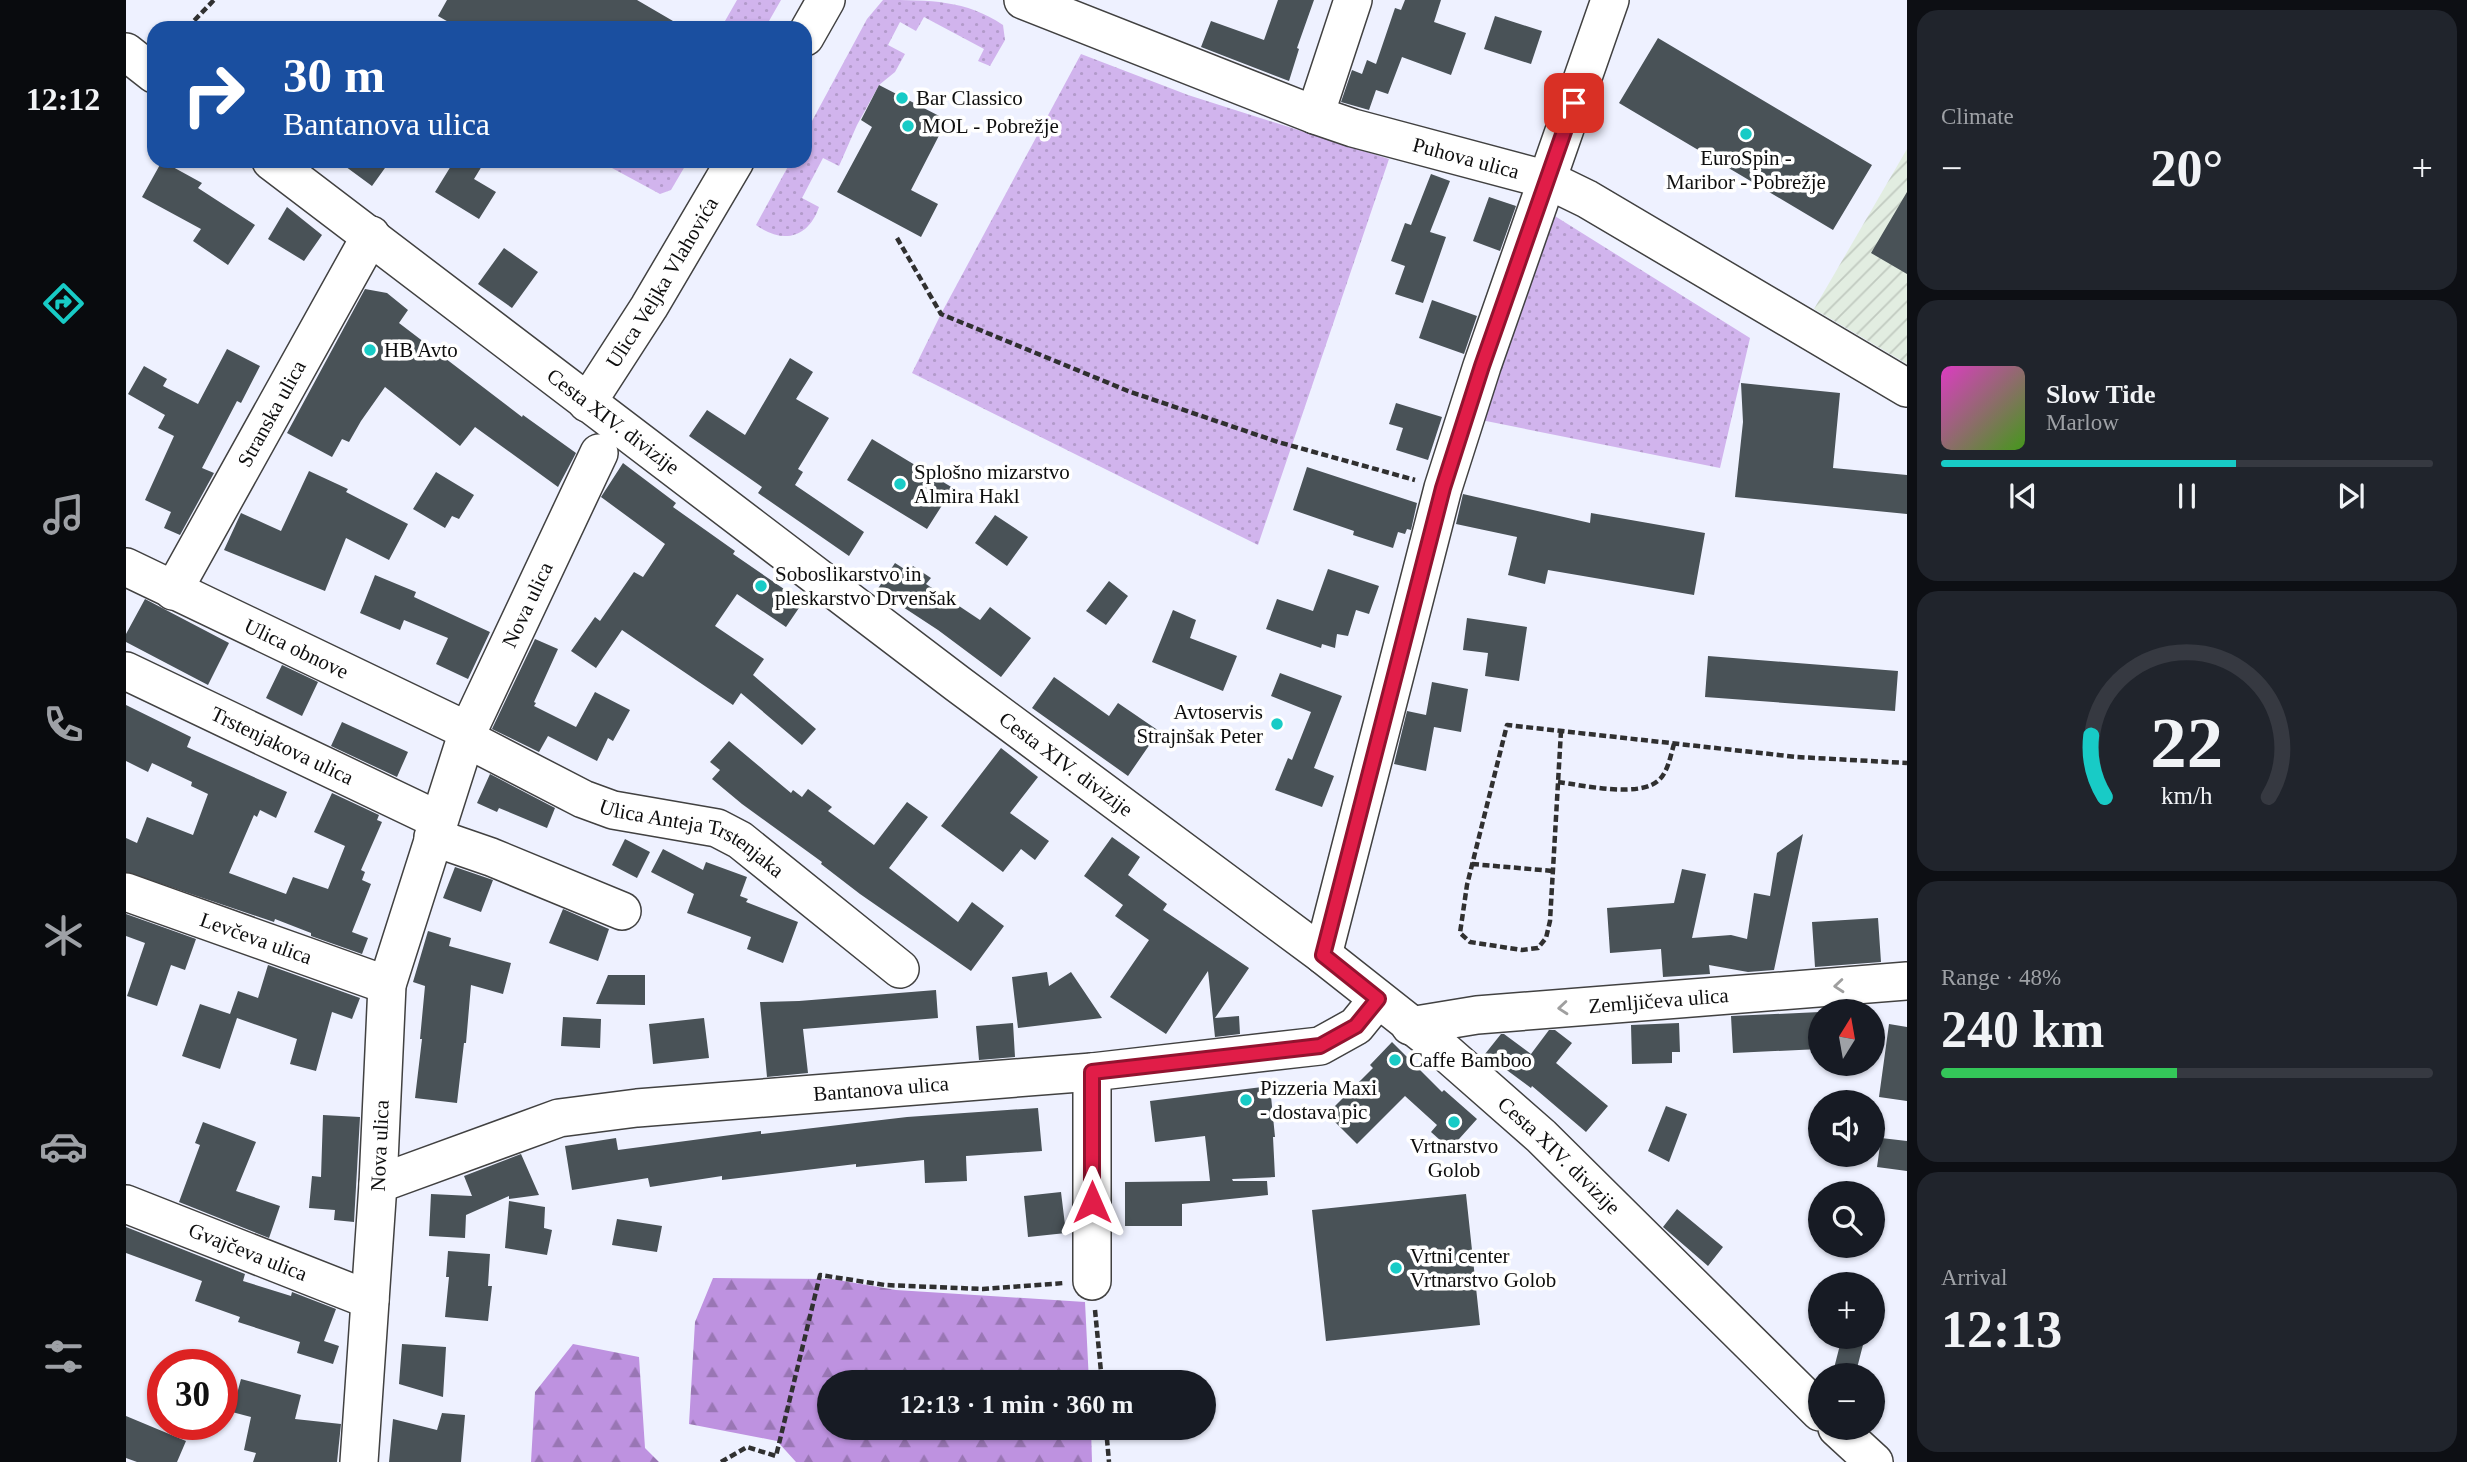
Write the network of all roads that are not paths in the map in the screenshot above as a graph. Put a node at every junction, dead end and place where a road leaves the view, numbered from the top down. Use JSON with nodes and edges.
{"nodes":[{"id":1,"x":826,"y":0,"type":"edge"},
{"id":2,"x":1353,"y":0,"type":"edge"},
{"id":3,"x":1611,"y":0,"type":"edge"},
{"id":4,"x":1030,"y":2,"type":"edge"},
{"id":5,"x":812,"y":25,"type":"edge"},
{"id":6,"x":126,"y":52,"type":"edge"},
{"id":7,"x":147,"y":68,"type":"edge"},
{"id":8,"x":1315,"y":116,"type":"junction"},
{"id":9,"x":280,"y":168,"type":"edge"},
{"id":10,"x":731,"y":168,"type":"edge"},
{"id":11,"x":1548,"y":180,"type":"junction"},
{"id":12,"x":371,"y":235,"type":"junction"},
{"id":13,"x":1907,"y":387,"type":"edge"},
{"id":14,"x":587,"y":403,"type":"junction"},
{"id":15,"x":599,"y":453,"type":"dead end"},
{"id":16,"x":126,"y":567,"type":"edge"},
{"id":17,"x":173,"y":591,"type":"junction"},
{"id":18,"x":126,"y":671,"type":"edge"},
{"id":19,"x":466,"y":734,"type":"junction"},
{"id":20,"x":435,"y":828,"type":"junction"},
{"id":21,"x":126,"y":892,"type":"edge"},
{"id":22,"x":622,"y":911,"type":"dead end"},
{"id":23,"x":1323,"y":955,"type":"junction"},
{"id":24,"x":900,"y":969,"type":"dead end"},
{"id":25,"x":1907,"y":981,"type":"edge"},
{"id":26,"x":387,"y":985,"type":"junction"},
{"id":27,"x":1378,"y":999,"type":"junction"},
{"id":28,"x":1410,"y":1026,"type":"junction"},
{"id":29,"x":1092,"y":1072,"type":"junction"},
{"id":30,"x":379,"y":1184,"type":"junction"},
{"id":31,"x":126,"y":1204,"type":"edge"},
{"id":32,"x":1092,"y":1281,"type":"road end"},
{"id":33,"x":370,"y":1300,"type":"junction"},
{"id":34,"x":1808,"y":1400,"type":"edge"},
{"id":35,"x":1850,"y":1440,"type":"edge"},
{"id":36,"x":359,"y":1462,"type":"edge"},
{"id":37,"x":1874,"y":1462,"type":"edge"}],
"edges":[{"from":1,"to":5,"type":"street"},
{"from":2,"to":8,"type":"street"},
{"from":3,"to":11,"type":"street"},
{"from":4,"to":8,"type":"street","name":"Puhova ulica"},
{"from":6,"to":7,"type":"street"},
{"from":8,"to":11,"type":"street","name":"Puhova ulica"},
{"from":9,"to":12,"type":"street","name":"Cesta XIV. divizije"},
{"from":10,"to":14,"type":"street","name":"Ulica Veljka Vlahovića"},
{"from":11,"to":13,"type":"street","name":"Puhova ulica"},
{"from":11,"to":23,"type":"street"},
{"from":12,"to":14,"type":"street","name":"Cesta XIV. divizije"},
{"from":12,"to":17,"type":"street","name":"Stranska ulica"},
{"from":14,"to":23,"type":"street","name":"Cesta XIV. divizije"},
{"from":15,"to":19,"type":"street","name":"Nova ulica"},
{"from":16,"to":17,"type":"street","name":"Ulica obnove"},
{"from":17,"to":19,"type":"street","name":"Ulica obnove"},
{"from":18,"to":20,"type":"street","name":"Trstenjakova ulica"},
{"from":19,"to":20,"type":"street","name":"Nova ulica"},
{"from":19,"to":24,"type":"street","name":"Ulica Anteja Trstenjaka"},
{"from":20,"to":22,"type":"street"},
{"from":20,"to":26,"type":"street","name":"Nova ulica"},
{"from":21,"to":26,"type":"street","name":"Levčeva ulica"},
{"from":23,"to":27,"type":"street","name":"Cesta XIV. divizije"},
{"from":25,"to":28,"type":"street","name":"Zemljičeva ulica","one_way":true},
{"from":26,"to":30,"type":"street","name":"Nova ulica"},
{"from":27,"to":28,"type":"street","name":"Cesta XIV. divizije"},
{"from":27,"to":29,"type":"street","name":"Bantanova ulica"},
{"from":28,"to":34,"type":"street","name":"Cesta XIV. divizije"},
{"from":29,"to":30,"type":"street","name":"Bantanova ulica"},
{"from":29,"to":32,"type":"street"},
{"from":30,"to":33,"type":"street","name":"Nova ulica"},
{"from":31,"to":33,"type":"street","name":"Gvajčeva ulica"},
{"from":33,"to":36,"type":"street","name":"Nova ulica"},
{"from":35,"to":37,"type":"street"}]}
